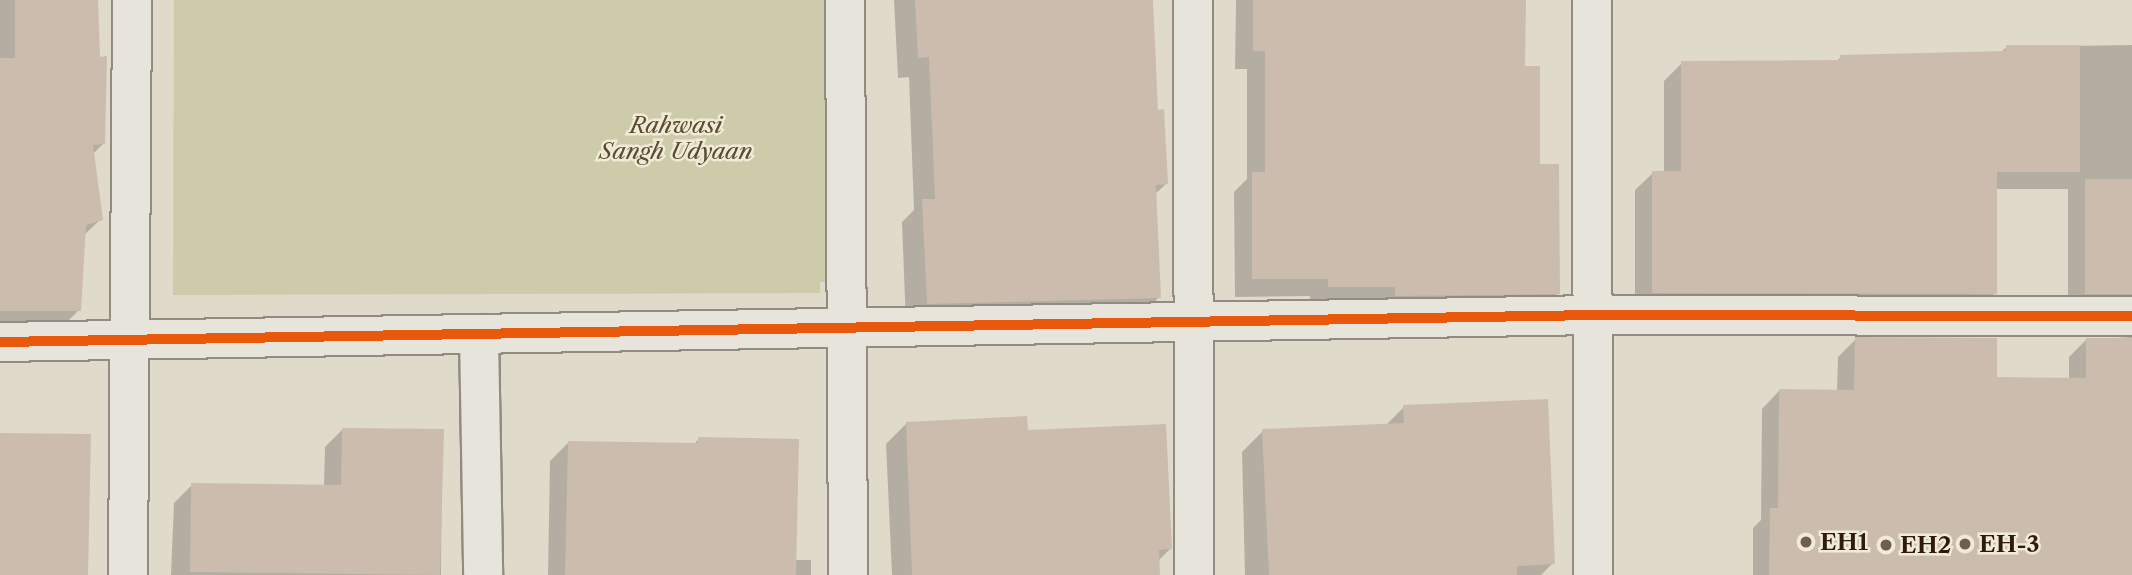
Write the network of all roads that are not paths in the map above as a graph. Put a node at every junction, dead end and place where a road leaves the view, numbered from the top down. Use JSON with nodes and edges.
{"nodes":[{"id":1,"x":132,"y":0,"type":"edge"},
{"id":2,"x":845,"y":0,"type":"edge"},
{"id":3,"x":1193,"y":0,"type":"edge"},
{"id":4,"x":1592,"y":0,"type":"edge"},
{"id":5,"x":1592,"y":314,"type":"junction"},
{"id":6,"x":2132,"y":316,"type":"edge"},
{"id":7,"x":1194,"y":321,"type":"junction"},
{"id":8,"x":847,"y":327,"type":"junction"},
{"id":9,"x":479,"y":334,"type":"junction"},
{"id":10,"x":130,"y":340,"type":"junction"},
{"id":11,"x":0,"y":342,"type":"edge"},
{"id":12,"x":128,"y":575,"type":"edge"},
{"id":13,"x":483,"y":575,"type":"edge"},
{"id":14,"x":848,"y":575,"type":"edge"},
{"id":15,"x":1194,"y":575,"type":"edge"},
{"id":16,"x":1593,"y":575,"type":"edge"}],
"edges":[{"from":1,"to":10,"type":"street"},
{"from":2,"to":8,"type":"street"},
{"from":3,"to":7,"type":"street"},
{"from":4,"to":5,"type":"street"},
{"from":5,"to":6,"type":"street"},
{"from":5,"to":7,"type":"street"},
{"from":5,"to":16,"type":"street"},
{"from":7,"to":8,"type":"street"},
{"from":7,"to":15,"type":"street"},
{"from":8,"to":9,"type":"street"},
{"from":8,"to":14,"type":"street"},
{"from":9,"to":10,"type":"street"},
{"from":9,"to":13,"type":"street"},
{"from":10,"to":11,"type":"street"},
{"from":10,"to":12,"type":"street"}]}
